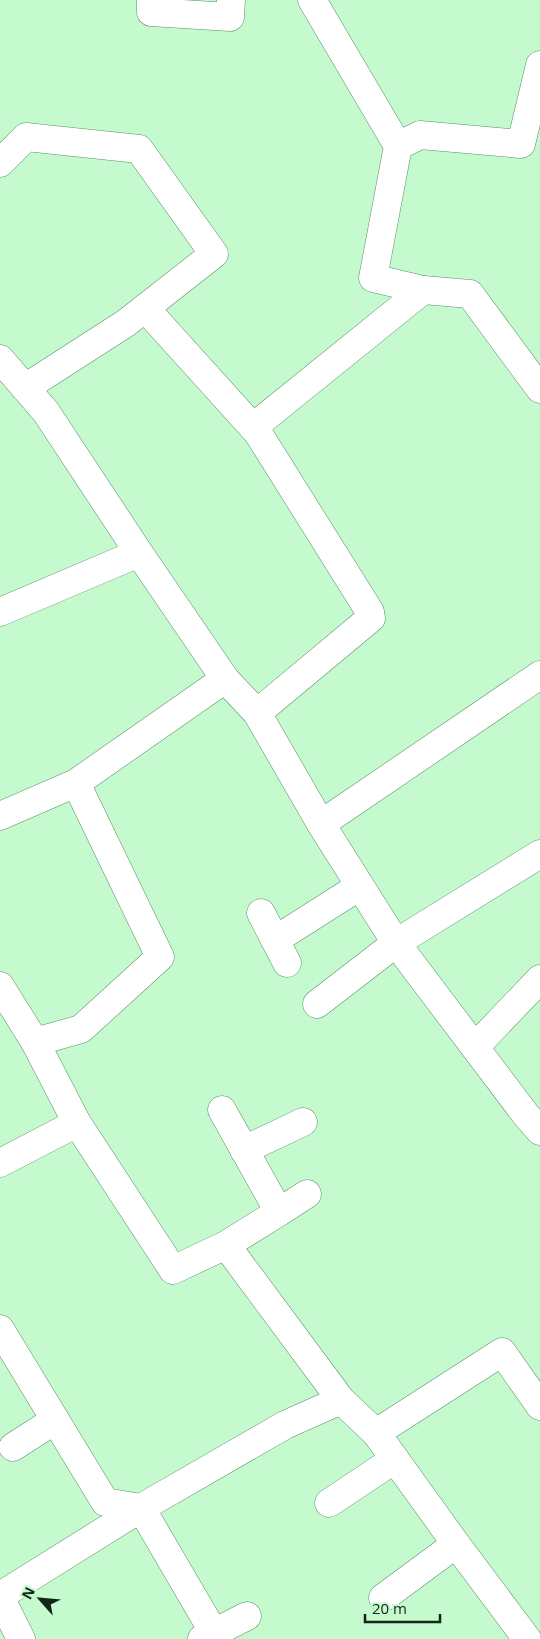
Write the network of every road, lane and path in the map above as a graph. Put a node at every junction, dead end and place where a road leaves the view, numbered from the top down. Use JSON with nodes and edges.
{"nodes":[{"id":1,"x":150,"y":0,"type":"edge"},
{"id":2,"x":231,"y":0,"type":"edge"},
{"id":3,"x":312,"y":0,"type":"edge"},
{"id":4,"x":540,"y":65,"type":"edge"},
{"id":5,"x":398,"y":146,"type":"junction"},
{"id":6,"x":0,"y":163,"type":"edge"},
{"id":7,"x":423,"y":290,"type":"junction"},
{"id":8,"x":145,"y":308,"type":"junction"},
{"id":9,"x":0,"y":359,"type":"edge"},
{"id":10,"x":25,"y":388,"type":"junction"},
{"id":11,"x":540,"y":389,"type":"edge"},
{"id":12,"x":258,"y":433,"type":"junction"},
{"id":13,"x":139,"y":553,"type":"junction"},
{"id":14,"x":0,"y":612,"type":"edge"},
{"id":15,"x":540,"y":675,"type":"edge"},
{"id":16,"x":225,"y":679,"type":"junction"},
{"id":17,"x":257,"y":712,"type":"junction"},
{"id":18,"x":76,"y":783,"type":"junction"},
{"id":19,"x":0,"y":816,"type":"edge"},
{"id":20,"x":321,"y":824,"type":"junction"},
{"id":21,"x":537,"y":862,"type":"edge"},
{"id":22,"x":360,"y":886,"type":"junction"},
{"id":23,"x":260,"y":913,"type":"dead end"},
{"id":24,"x":396,"y":943,"type":"junction"},
{"id":25,"x":540,"y":979,"type":"edge"},
{"id":26,"x":0,"y":986,"type":"edge"},
{"id":27,"x":317,"y":1004,"type":"dead end"},
{"id":28,"x":35,"y":1042,"type":"junction"},
{"id":29,"x":474,"y":1048,"type":"junction"},
{"id":30,"x":222,"y":1110,"type":"dead end"},
{"id":31,"x":303,"y":1122,"type":"dead end"},
{"id":32,"x":77,"y":1123,"type":"junction"},
{"id":33,"x":540,"y":1131,"type":"edge"},
{"id":34,"x":244,"y":1150,"type":"junction"},
{"id":35,"x":0,"y":1163,"type":"edge"},
{"id":36,"x":307,"y":1194,"type":"dead end"},
{"id":37,"x":279,"y":1212,"type":"junction"},
{"id":38,"x":226,"y":1245,"type":"junction"},
{"id":39,"x":0,"y":1329,"type":"edge"},
{"id":40,"x":341,"y":1400,"type":"junction"},
{"id":41,"x":540,"y":1406,"type":"edge"},
{"id":42,"x":55,"y":1420,"type":"junction"},
{"id":43,"x":376,"y":1433,"type":"junction"},
{"id":44,"x":13,"y":1447,"type":"dead end"},
{"id":45,"x":395,"y":1459,"type":"junction"},
{"id":46,"x":329,"y":1503,"type":"dead end"},
{"id":47,"x":141,"y":1508,"type":"junction"},
{"id":48,"x":456,"y":1544,"type":"junction"},
{"id":49,"x":0,"y":1597,"type":"edge"},
{"id":50,"x":383,"y":1598,"type":"dead end"},
{"id":51,"x":247,"y":1616,"type":"dead end"},
{"id":52,"x":208,"y":1636,"type":"edge"},
{"id":53,"x":520,"y":1636,"type":"edge"},
{"id":54,"x":21,"y":1639,"type":"edge"}],
"edges":[{"from":1,"to":2,"type":"street"},
{"from":3,"to":5,"type":"street"},
{"from":4,"to":5,"type":"street"},
{"from":5,"to":7,"type":"street"},
{"from":6,"to":8,"type":"street"},
{"from":7,"to":11,"type":"street"},
{"from":7,"to":12,"type":"street"},
{"from":8,"to":10,"type":"street"},
{"from":8,"to":12,"type":"street"},
{"from":9,"to":10,"type":"street"},
{"from":10,"to":13,"type":"street"},
{"from":12,"to":17,"type":"street"},
{"from":13,"to":14,"type":"street"},
{"from":13,"to":16,"type":"street"},
{"from":15,"to":20,"type":"street"},
{"from":16,"to":17,"type":"street"},
{"from":16,"to":18,"type":"street"},
{"from":17,"to":20,"type":"street"},
{"from":18,"to":19,"type":"street"},
{"from":18,"to":28,"type":"street"},
{"from":20,"to":22,"type":"street"},
{"from":21,"to":24,"type":"street"},
{"from":22,"to":23,"type":"street"},
{"from":22,"to":24,"type":"street"},
{"from":24,"to":27,"type":"street"},
{"from":24,"to":29,"type":"street"},
{"from":25,"to":29,"type":"street"},
{"from":26,"to":28,"type":"street"},
{"from":28,"to":32,"type":"street"},
{"from":29,"to":33,"type":"street"},
{"from":30,"to":34,"type":"street"},
{"from":31,"to":34,"type":"street"},
{"from":32,"to":35,"type":"street"},
{"from":32,"to":38,"type":"street"},
{"from":34,"to":37,"type":"street"},
{"from":36,"to":37,"type":"street"},
{"from":37,"to":38,"type":"street"},
{"from":38,"to":40,"type":"street"},
{"from":39,"to":42,"type":"street"},
{"from":40,"to":43,"type":"street"},
{"from":40,"to":47,"type":"street"},
{"from":41,"to":43,"type":"street"},
{"from":42,"to":44,"type":"street"},
{"from":42,"to":47,"type":"street"},
{"from":43,"to":45,"type":"street"},
{"from":45,"to":46,"type":"street"},
{"from":45,"to":48,"type":"street"},
{"from":47,"to":49,"type":"street"},
{"from":47,"to":52,"type":"street"},
{"from":48,"to":50,"type":"street"},
{"from":48,"to":53,"type":"street"},
{"from":49,"to":54,"type":"street"},
{"from":51,"to":52,"type":"street"}]}
